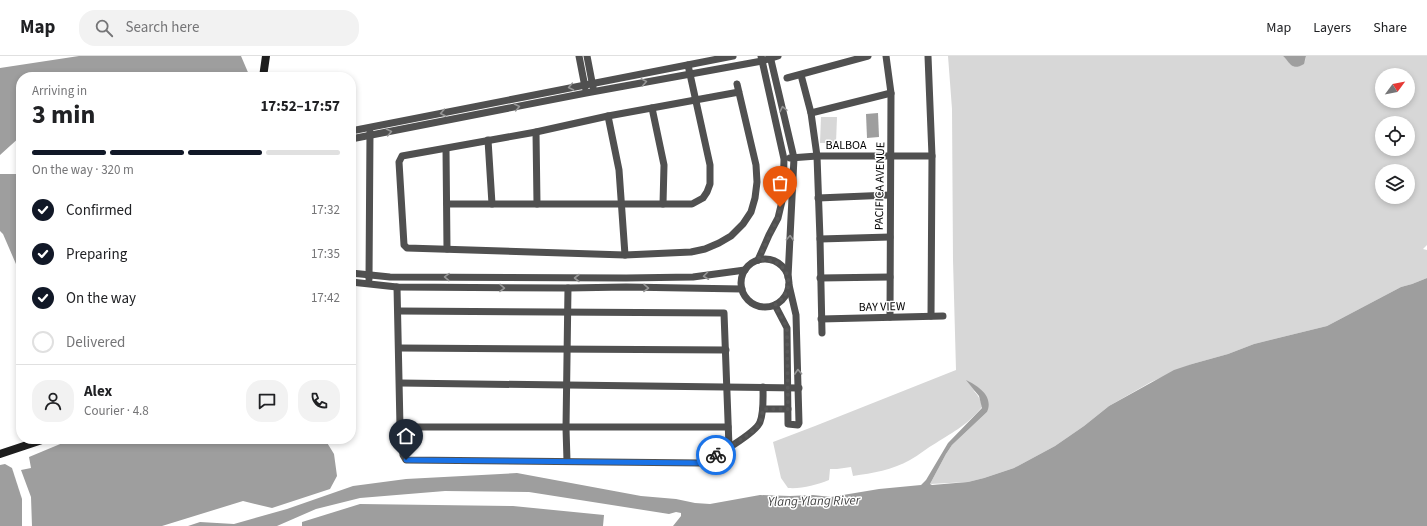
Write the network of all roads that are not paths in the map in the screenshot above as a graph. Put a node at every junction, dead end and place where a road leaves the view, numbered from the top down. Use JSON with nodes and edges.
{"nodes":[{"id":1,"x":579,"y":56,"type":"edge"},
{"id":2,"x":587,"y":56,"type":"edge"},
{"id":3,"x":733,"y":56,"type":"edge"},
{"id":4,"x":868,"y":56,"type":"edge"},
{"id":5,"x":886,"y":56,"type":"edge"},
{"id":6,"x":928,"y":56,"type":"edge"},
{"id":7,"x":773,"y":57,"type":"edge"},
{"id":8,"x":263,"y":58,"type":"edge"},
{"id":9,"x":761,"y":58,"type":"edge"},
{"id":10,"x":688,"y":65,"type":"junction"},
{"id":11,"x":263,"y":72,"type":"edge"},
{"id":12,"x":690,"y":74,"type":"junction"},
{"id":13,"x":801,"y":75,"type":"junction"},
{"id":14,"x":787,"y":78,"type":"dead end"},
{"id":15,"x":592,"y":83,"type":"junction"},
{"id":16,"x":584,"y":84,"type":"junction"},
{"id":17,"x":737,"y":84,"type":"dead end"},
{"id":18,"x":594,"y":92,"type":"junction"},
{"id":19,"x":739,"y":92,"type":"junction"},
{"id":20,"x":586,"y":93,"type":"junction"},
{"id":21,"x":891,"y":93,"type":"junction"},
{"id":22,"x":695,"y":100,"type":"junction"},
{"id":23,"x":652,"y":108,"type":"junction"},
{"id":24,"x":810,"y":113,"type":"junction"},
{"id":25,"x":608,"y":116,"type":"junction"},
{"id":26,"x":370,"y":127,"type":"junction"},
{"id":27,"x":356,"y":130,"type":"edge"},
{"id":28,"x":536,"y":132,"type":"junction"},
{"id":29,"x":370,"y":136,"type":"junction"},
{"id":30,"x":356,"y":138,"type":"edge"},
{"id":31,"x":488,"y":140,"type":"junction"},
{"id":32,"x":446,"y":149,"type":"junction"},
{"id":33,"x":817,"y":156,"type":"junction"},
{"id":34,"x":891,"y":156,"type":"junction"},
{"id":35,"x":932,"y":156,"type":"junction"},
{"id":36,"x":794,"y":158,"type":"junction"},
{"id":37,"x":784,"y":159,"type":"junction"},
{"id":38,"x":890,"y":195,"type":"junction"},
{"id":39,"x":818,"y":198,"type":"junction"},
{"id":40,"x":447,"y":204,"type":"junction"},
{"id":41,"x":492,"y":204,"type":"junction"},
{"id":42,"x":537,"y":204,"type":"junction"},
{"id":43,"x":663,"y":204,"type":"junction"},
{"id":44,"x":620,"y":205,"type":"junction"},
{"id":45,"x":890,"y":236,"type":"junction"},
{"id":46,"x":820,"y":239,"type":"junction"},
{"id":47,"x":447,"y":249,"type":"junction"},
{"id":48,"x":625,"y":255,"type":"junction"},
{"id":49,"x":758,"y":260,"type":"junction"},
{"id":50,"x":745,"y":270,"type":"junction"},
{"id":51,"x":356,"y":273,"type":"edge"},
{"id":52,"x":370,"y":274,"type":"junction"},
{"id":53,"x":788,"y":277,"type":"junction"},
{"id":54,"x":890,"y":277,"type":"junction"},
{"id":55,"x":626,"y":278,"type":"junction"},
{"id":56,"x":820,"y":278,"type":"junction"},
{"id":57,"x":356,"y":283,"type":"edge"},
{"id":58,"x":368,"y":284,"type":"junction"},
{"id":59,"x":789,"y":286,"type":"junction"},
{"id":60,"x":397,"y":287,"type":"junction"},
{"id":61,"x":626,"y":287,"type":"junction"},
{"id":62,"x":568,"y":288,"type":"junction"},
{"id":63,"x":742,"y":289,"type":"junction"},
{"id":64,"x":775,"y":305,"type":"junction"},
{"id":65,"x":399,"y":311,"type":"junction"},
{"id":66,"x":568,"y":313,"type":"junction"},
{"id":67,"x":930,"y":316,"type":"junction"},
{"id":68,"x":943,"y":316,"type":"dead end"},
{"id":69,"x":890,"y":317,"type":"junction"},
{"id":70,"x":821,"y":319,"type":"junction"},
{"id":71,"x":822,"y":333,"type":"dead end"},
{"id":72,"x":399,"y":348,"type":"junction"},
{"id":73,"x":567,"y":350,"type":"junction"},
{"id":74,"x":726,"y":350,"type":"junction"},
{"id":75,"x":400,"y":383,"type":"junction"},
{"id":76,"x":567,"y":386,"type":"junction"},
{"id":77,"x":727,"y":387,"type":"junction"},
{"id":78,"x":763,"y":387,"type":"junction"},
{"id":79,"x":788,"y":388,"type":"junction"},
{"id":80,"x":799,"y":388,"type":"junction"},
{"id":81,"x":763,"y":409,"type":"junction"},
{"id":82,"x":788,"y":409,"type":"junction"},
{"id":83,"x":400,"y":426,"type":"junction"},
{"id":84,"x":728,"y":427,"type":"junction"},
{"id":85,"x":566,"y":428,"type":"junction"},
{"id":86,"x":30,"y":444,"type":"edge"},
{"id":87,"x":729,"y":448,"type":"junction"},
{"id":88,"x":0,"y":454,"type":"edge"},
{"id":89,"x":567,"y":461,"type":"junction"}],
"edges":[{"from":1,"to":16,"type":"street"},
{"from":2,"to":15,"type":"street"},
{"from":3,"to":10,"type":"street"},
{"from":4,"to":13,"type":"street"},
{"from":5,"to":21,"type":"street","name":"PACIFICA AVENUE"},
{"from":6,"to":35,"type":"street"},
{"from":7,"to":9,"type":"street"},
{"from":36,"to":7,"type":"street","one_way":true},
{"from":8,"to":11,"type":"main road"},
{"from":9,"to":12,"type":"street"},
{"from":9,"to":37,"type":"street"},
{"from":10,"to":12,"type":"street"},
{"from":10,"to":15,"type":"street"},
{"from":18,"to":12,"type":"street","one_way":true},
{"from":12,"to":22,"type":"street"},
{"from":13,"to":14,"type":"street"},
{"from":13,"to":24,"type":"street"},
{"from":15,"to":16,"type":"street"},
{"from":15,"to":18,"type":"street"},
{"from":16,"to":20,"type":"street"},
{"from":16,"to":26,"type":"street","one_way":true},
{"from":17,"to":19,"type":"street"},
{"from":18,"to":20,"type":"street"},
{"from":19,"to":22,"type":"street"},
{"from":19,"to":48,"type":"street"},
{"from":29,"to":20,"type":"street","one_way":true},
{"from":21,"to":24,"type":"street"},
{"from":21,"to":34,"type":"street","name":"PACIFICA AVENUE"},
{"from":22,"to":23,"type":"street"},
{"from":22,"to":43,"type":"street"},
{"from":23,"to":25,"type":"street"},
{"from":23,"to":43,"type":"street"},
{"from":24,"to":33,"type":"street"},
{"from":25,"to":28,"type":"street"},
{"from":25,"to":44,"type":"street"},
{"from":26,"to":27,"type":"street"},
{"from":26,"to":29,"type":"street"},
{"from":28,"to":31,"type":"street"},
{"from":28,"to":42,"type":"street"},
{"from":29,"to":30,"type":"street"},
{"from":29,"to":52,"type":"street"},
{"from":31,"to":32,"type":"street"},
{"from":31,"to":41,"type":"street"},
{"from":32,"to":40,"type":"street"},
{"from":32,"to":47,"type":"street"},
{"from":33,"to":34,"type":"street","name":"BALBOA"},
{"from":33,"to":36,"type":"street","name":"BALBOA"},
{"from":33,"to":39,"type":"street"},
{"from":34,"to":35,"type":"street","name":"BALBOA"},
{"from":34,"to":38,"type":"street","name":"PACIFICA AVENUE"},
{"from":35,"to":67,"type":"street"},
{"from":36,"to":37,"type":"street","name":"BALBOA"},
{"from":53,"to":36,"type":"street","one_way":true},
{"from":37,"to":49,"type":"street"},
{"from":38,"to":39,"type":"street"},
{"from":38,"to":45,"type":"street","name":"PACIFICA AVENUE"},
{"from":39,"to":46,"type":"street"},
{"from":40,"to":41,"type":"street"},
{"from":40,"to":47,"type":"street"},
{"from":41,"to":42,"type":"street"},
{"from":42,"to":44,"type":"street"},
{"from":43,"to":44,"type":"street"},
{"from":44,"to":48,"type":"street"},
{"from":45,"to":46,"type":"street"},
{"from":45,"to":54,"type":"street","name":"PACIFICA AVENUE"},
{"from":46,"to":56,"type":"street"},
{"from":47,"to":48,"type":"street"},
{"from":49,"to":50,"type":"street"},
{"from":49,"to":53,"type":"street"},
{"from":50,"to":55,"type":"street","one_way":true},
{"from":50,"to":63,"type":"street"},
{"from":51,"to":52,"type":"street"},
{"from":55,"to":52,"type":"street","one_way":true},
{"from":52,"to":58,"type":"street"},
{"from":53,"to":59,"type":"street"},
{"from":54,"to":56,"type":"street"},
{"from":54,"to":69,"type":"street","name":"PACIFICA AVENUE"},
{"from":55,"to":61,"type":"street"},
{"from":56,"to":70,"type":"street"},
{"from":57,"to":58,"type":"street"},
{"from":58,"to":60,"type":"street"},
{"from":59,"to":64,"type":"street"},
{"from":80,"to":59,"type":"street","one_way":true},
{"from":60,"to":62,"type":"street","one_way":true},
{"from":60,"to":65,"type":"street"},
{"from":61,"to":62,"type":"street"},
{"from":61,"to":63,"type":"street","one_way":true},
{"from":62,"to":66,"type":"street"},
{"from":63,"to":64,"type":"street"},
{"from":64,"to":79,"type":"street"},
{"from":65,"to":66,"type":"street"},
{"from":65,"to":72,"type":"street"},
{"from":66,"to":73,"type":"street"},
{"from":66,"to":74,"type":"street"},
{"from":67,"to":68,"type":"street","name":"BAY VIEW"},
{"from":67,"to":69,"type":"street","name":"BAY VIEW"},
{"from":69,"to":70,"type":"street","name":"BAY VIEW"},
{"from":70,"to":71,"type":"street"},
{"from":72,"to":73,"type":"street"},
{"from":72,"to":75,"type":"street"},
{"from":73,"to":74,"type":"street"},
{"from":73,"to":76,"type":"street"},
{"from":74,"to":77,"type":"street"},
{"from":75,"to":76,"type":"street"},
{"from":75,"to":83,"type":"street"},
{"from":76,"to":77,"type":"street"},
{"from":76,"to":85,"type":"street"},
{"from":77,"to":78,"type":"street"},
{"from":77,"to":84,"type":"street"},
{"from":78,"to":79,"type":"street"},
{"from":78,"to":81,"type":"street"},
{"from":79,"to":80,"type":"street"},
{"from":79,"to":82,"type":"street"},
{"from":80,"to":82,"type":"street"},
{"from":81,"to":82,"type":"street"},
{"from":81,"to":87,"type":"street"},
{"from":83,"to":85,"type":"street"},
{"from":83,"to":89,"type":"street"},
{"from":84,"to":85,"type":"street"},
{"from":84,"to":87,"type":"street"},
{"from":85,"to":89,"type":"street"},
{"from":86,"to":88,"type":"main road"},
{"from":87,"to":89,"type":"street"}]}
